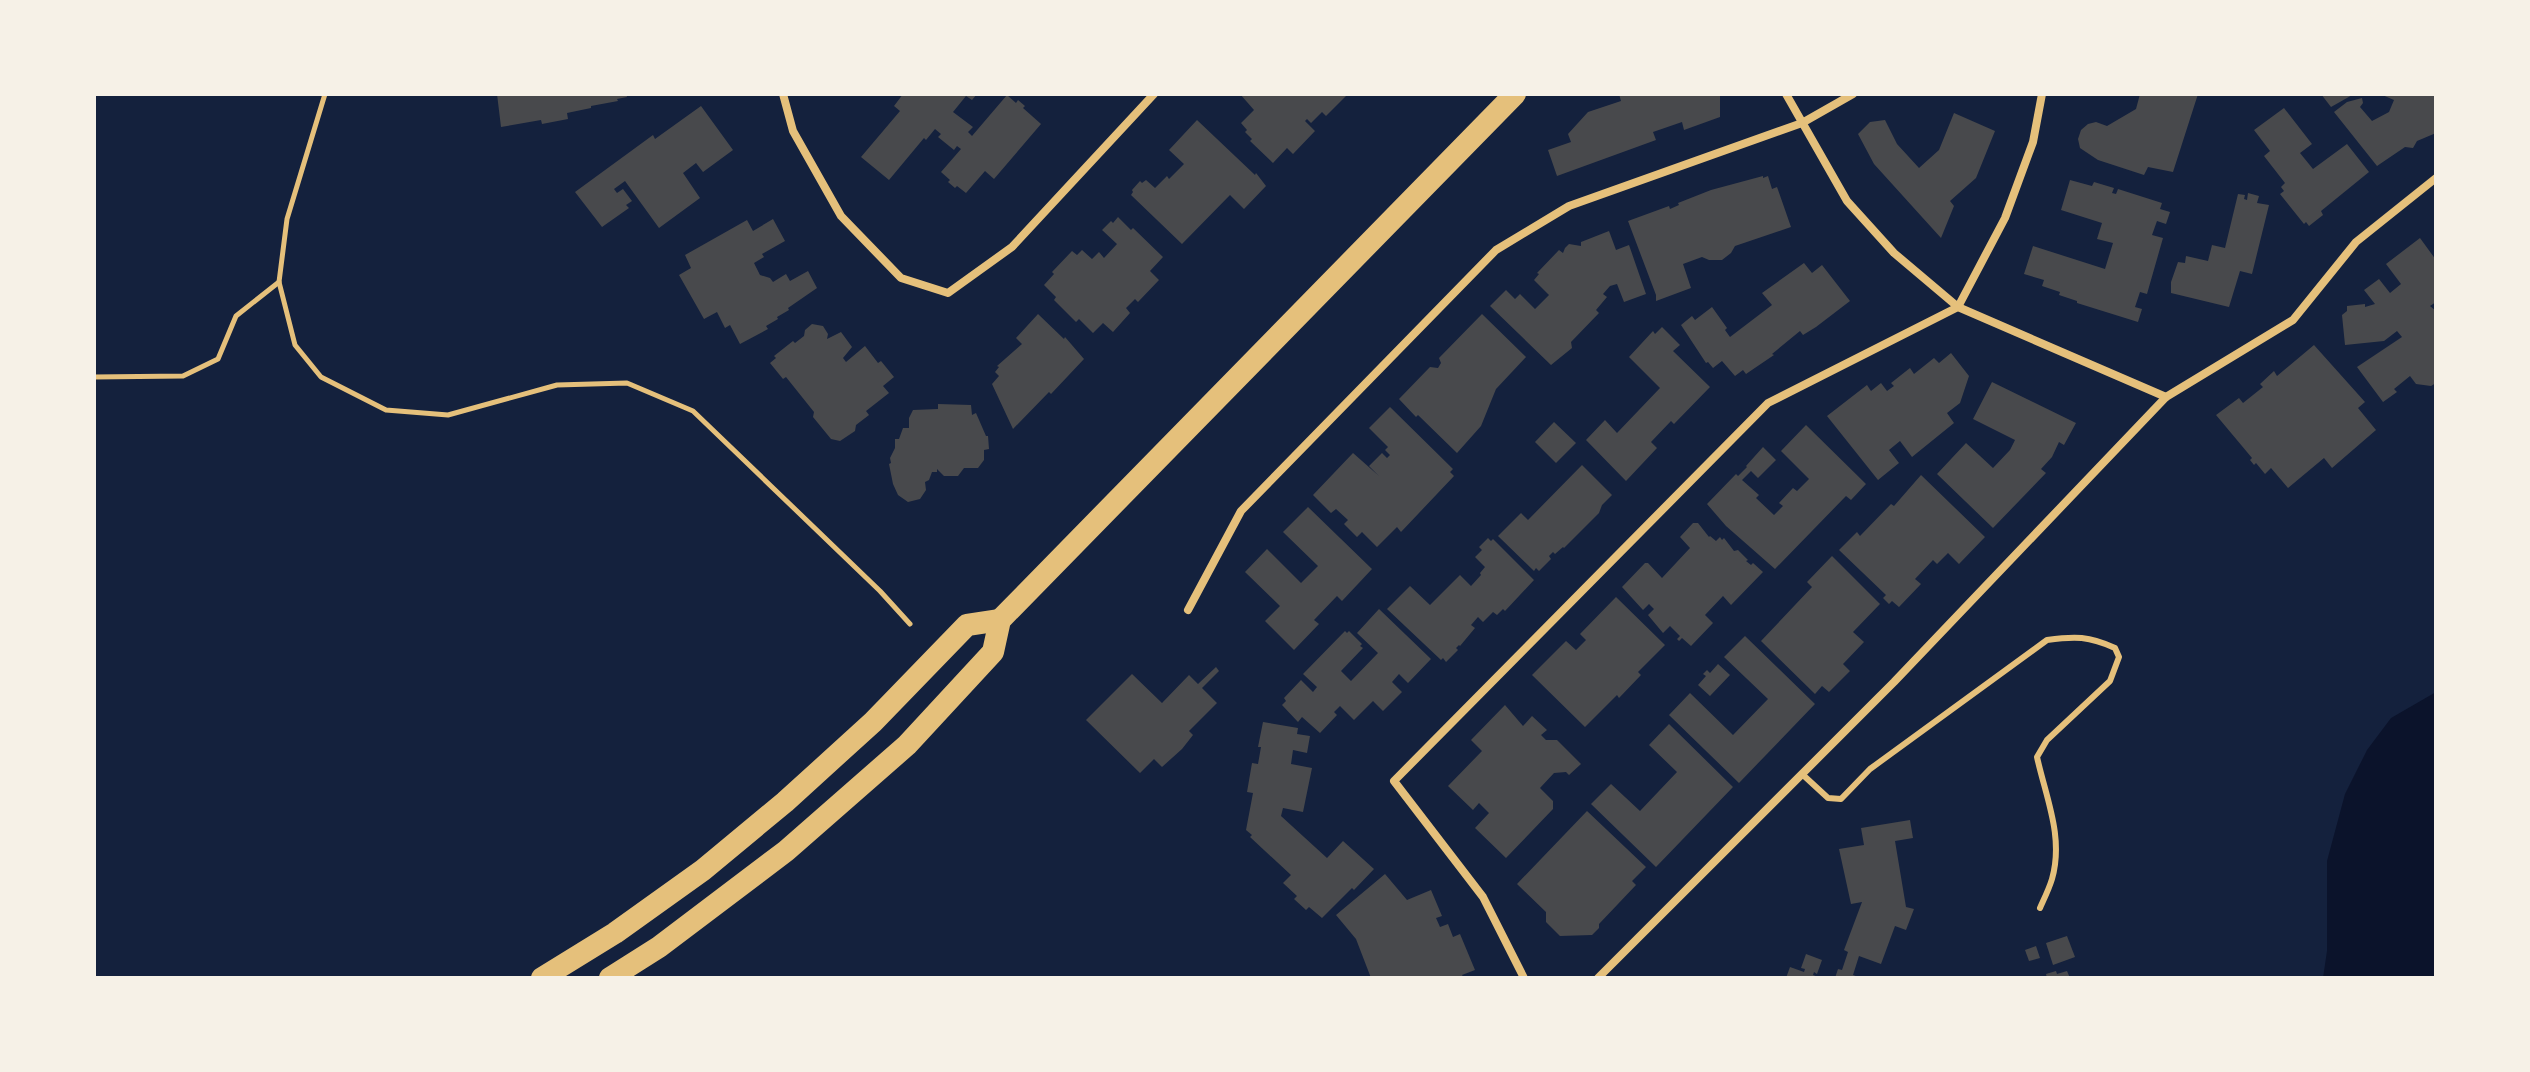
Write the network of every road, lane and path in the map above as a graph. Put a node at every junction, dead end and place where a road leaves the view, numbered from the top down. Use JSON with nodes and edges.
{"nodes":[{"id":1,"x":325,"y":94,"type":"edge"},
{"id":2,"x":783,"y":94,"type":"edge"},
{"id":3,"x":1154,"y":94,"type":"edge"},
{"id":4,"x":1515,"y":94,"type":"edge"},
{"id":5,"x":1786,"y":94,"type":"edge"},
{"id":6,"x":1853,"y":94,"type":"edge"},
{"id":7,"x":2042,"y":94,"type":"edge"},
{"id":8,"x":1802,"y":123,"type":"junction"},
{"id":9,"x":2436,"y":178,"type":"edge"},
{"id":10,"x":279,"y":282,"type":"junction"},
{"id":11,"x":1958,"y":307,"type":"junction"},
{"id":12,"x":94,"y":377,"type":"edge"},
{"id":13,"x":2166,"y":397,"type":"junction"},
{"id":14,"x":1188,"y":610,"type":"dead end"},
{"id":15,"x":1000,"y":620,"type":"junction"},
{"id":16,"x":910,"y":624,"type":"dead end"},
{"id":17,"x":1802,"y":774,"type":"junction"},
{"id":18,"x":2040,"y":908,"type":"dead end"},
{"id":19,"x":542,"y":978,"type":"edge"},
{"id":20,"x":610,"y":978,"type":"edge"},
{"id":21,"x":1524,"y":978,"type":"edge"},
{"id":22,"x":1598,"y":978,"type":"edge"}],
"edges":[{"from":1,"to":10,"type":"path"},
{"from":2,"to":3,"type":"street"},
{"from":4,"to":15,"type":"highway"},
{"from":5,"to":8,"type":"street"},
{"from":6,"to":8,"type":"street"},
{"from":7,"to":11,"type":"street"},
{"from":8,"to":11,"type":"street"},
{"from":8,"to":14,"type":"street"},
{"from":9,"to":13,"type":"street"},
{"from":10,"to":12,"type":"path"},
{"from":10,"to":16,"type":"path"},
{"from":11,"to":13,"type":"street"},
{"from":11,"to":21,"type":"street"},
{"from":13,"to":17,"type":"street"},
{"from":15,"to":19,"type":"highway"},
{"from":15,"to":20,"type":"highway"},
{"from":17,"to":18,"type":"lane"},
{"from":17,"to":22,"type":"street"}]}
